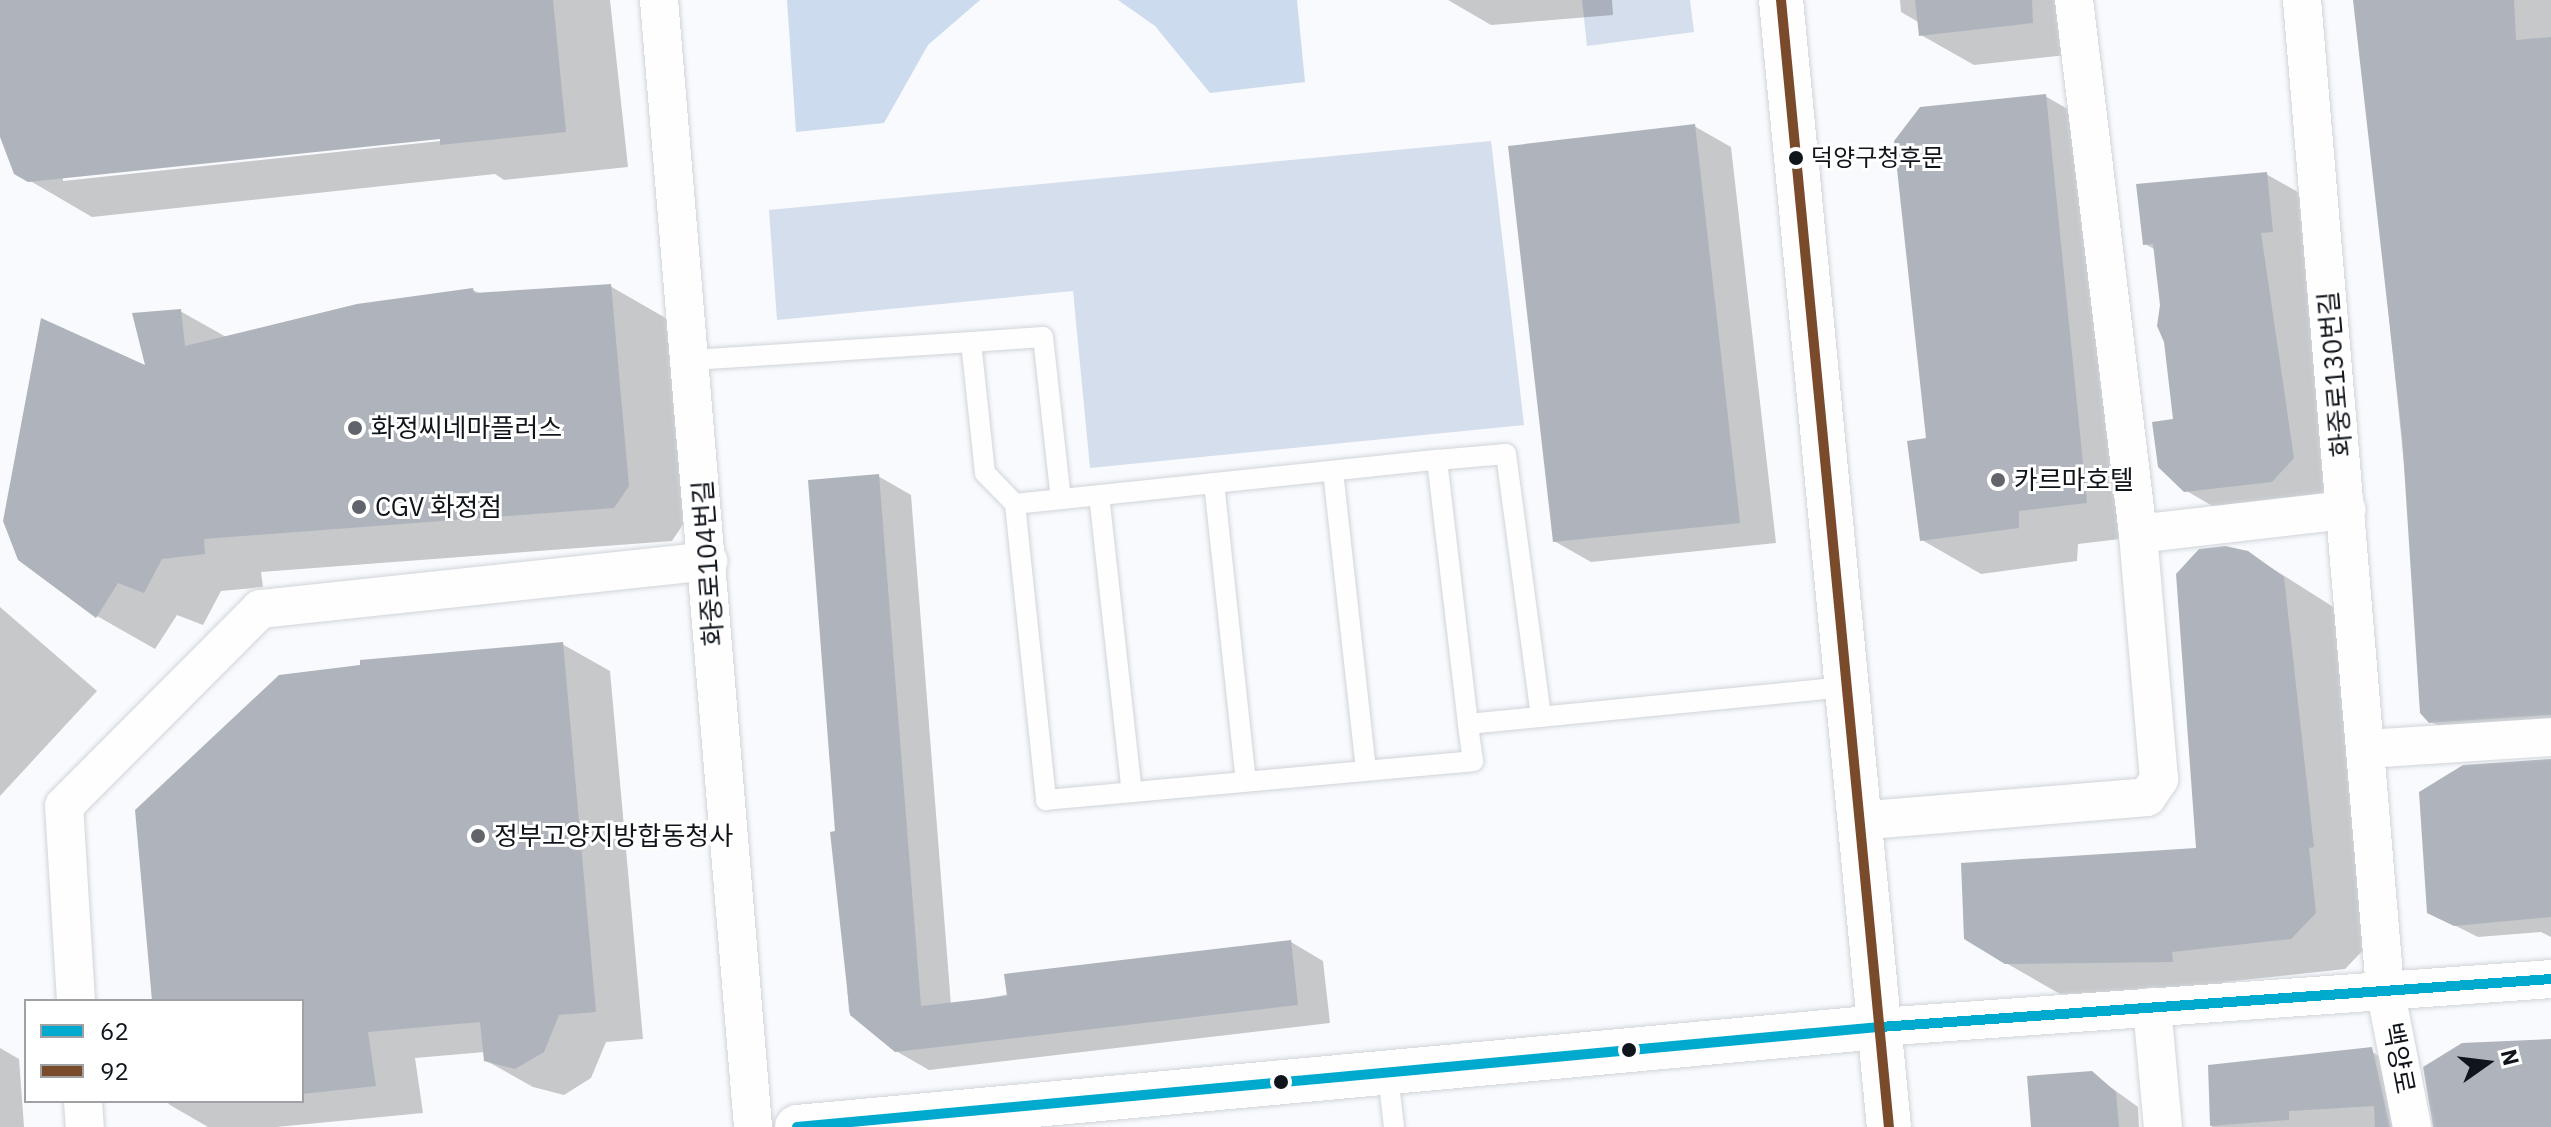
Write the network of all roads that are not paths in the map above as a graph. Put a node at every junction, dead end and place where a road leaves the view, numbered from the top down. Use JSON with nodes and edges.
{"nodes":[{"id":1,"x":659,"y":0,"type":"edge"},
{"id":2,"x":1781,"y":0,"type":"edge"},
{"id":3,"x":2074,"y":0,"type":"edge"},
{"id":4,"x":2302,"y":0,"type":"edge"},
{"id":5,"x":971,"y":342,"type":"junction"},
{"id":6,"x":692,"y":360,"type":"junction"},
{"id":7,"x":1437,"y":460,"type":"junction"},
{"id":8,"x":1333,"y":471,"type":"junction"},
{"id":9,"x":1214,"y":483,"type":"junction"},
{"id":10,"x":1099,"y":495,"type":"junction"},
{"id":11,"x":1061,"y":499,"type":"junction"},
{"id":12,"x":1015,"y":504,"type":"junction"},
{"id":13,"x":2347,"y":510,"type":"junction"},
{"id":14,"x":2138,"y":534,"type":"junction"},
{"id":15,"x":708,"y":561,"type":"junction"},
{"id":16,"x":1848,"y":687,"type":"junction"},
{"id":17,"x":1541,"y":717,"type":"junction"},
{"id":18,"x":1468,"y":724,"type":"junction"},
{"id":19,"x":2551,"y":737,"type":"edge"},
{"id":20,"x":2366,"y":749,"type":"junction"},
{"id":21,"x":1366,"y":770,"type":"junction"},
{"id":22,"x":1246,"y":781,"type":"junction"},
{"id":23,"x":1132,"y":792,"type":"junction"},
{"id":24,"x":1857,"y":821,"type":"junction"},
{"id":25,"x":2551,"y":979,"type":"edge"},
{"id":26,"x":2385,"y":989,"type":"junction"},
{"id":27,"x":76,"y":999,"type":"edge"},
{"id":28,"x":2152,"y":1007,"type":"junction"},
{"id":29,"x":1880,"y":1027,"type":"junction"},
{"id":30,"x":1388,"y":1075,"type":"junction"},
{"id":31,"x":83,"y":1103,"type":"edge"},
{"id":32,"x":85,"y":1127,"type":"edge"},
{"id":33,"x":753,"y":1127,"type":"edge"},
{"id":34,"x":797,"y":1127,"type":"edge"},
{"id":35,"x":1394,"y":1127,"type":"edge"},
{"id":36,"x":1889,"y":1127,"type":"edge"},
{"id":37,"x":2163,"y":1127,"type":"edge"},
{"id":38,"x":2412,"y":1127,"type":"edge"}],
"edges":[{"from":1,"to":6,"type":"street","name":"화중로104번길"},
{"from":2,"to":16,"type":"main road"},
{"from":3,"to":14,"type":"street"},
{"from":4,"to":13,"type":"street","name":"화중로130번길"},
{"from":5,"to":6,"type":"lane"},
{"from":5,"to":11,"type":"lane"},
{"from":5,"to":12,"type":"lane"},
{"from":6,"to":15,"type":"street","name":"화중로104번길"},
{"from":7,"to":8,"type":"lane"},
{"from":7,"to":17,"type":"lane"},
{"from":7,"to":18,"type":"lane"},
{"from":8,"to":9,"type":"lane"},
{"from":8,"to":21,"type":"lane"},
{"from":9,"to":10,"type":"lane"},
{"from":9,"to":22,"type":"lane"},
{"from":10,"to":11,"type":"lane"},
{"from":10,"to":23,"type":"lane"},
{"from":11,"to":12,"type":"lane"},
{"from":12,"to":23,"type":"lane"},
{"from":13,"to":14,"type":"street"},
{"from":13,"to":20,"type":"street","name":"화중로130번길"},
{"from":14,"to":24,"type":"street"},
{"from":15,"to":27,"type":"street"},
{"from":15,"to":33,"type":"street","name":"화중로104번길"},
{"from":16,"to":17,"type":"lane"},
{"from":16,"to":24,"type":"main road"},
{"from":17,"to":18,"type":"lane"},
{"from":18,"to":21,"type":"lane"},
{"from":19,"to":20,"type":"street"},
{"from":20,"to":26,"type":"street","name":"화중로130번길"},
{"from":21,"to":22,"type":"lane"},
{"from":22,"to":23,"type":"lane"},
{"from":24,"to":29,"type":"main road"},
{"from":25,"to":26,"type":"street","name":"백양로"},
{"from":26,"to":28,"type":"street","name":"백양로"},
{"from":26,"to":38,"type":"street","name":"백양로"},
{"from":28,"to":29,"type":"street","name":"백양로"},
{"from":28,"to":37,"type":"street"},
{"from":29,"to":30,"type":"main road","name":"백양로"},
{"from":29,"to":36,"type":"main road"},
{"from":30,"to":34,"type":"main road","name":"백양로"},
{"from":30,"to":35,"type":"lane"},
{"from":31,"to":32,"type":"street"}]}
